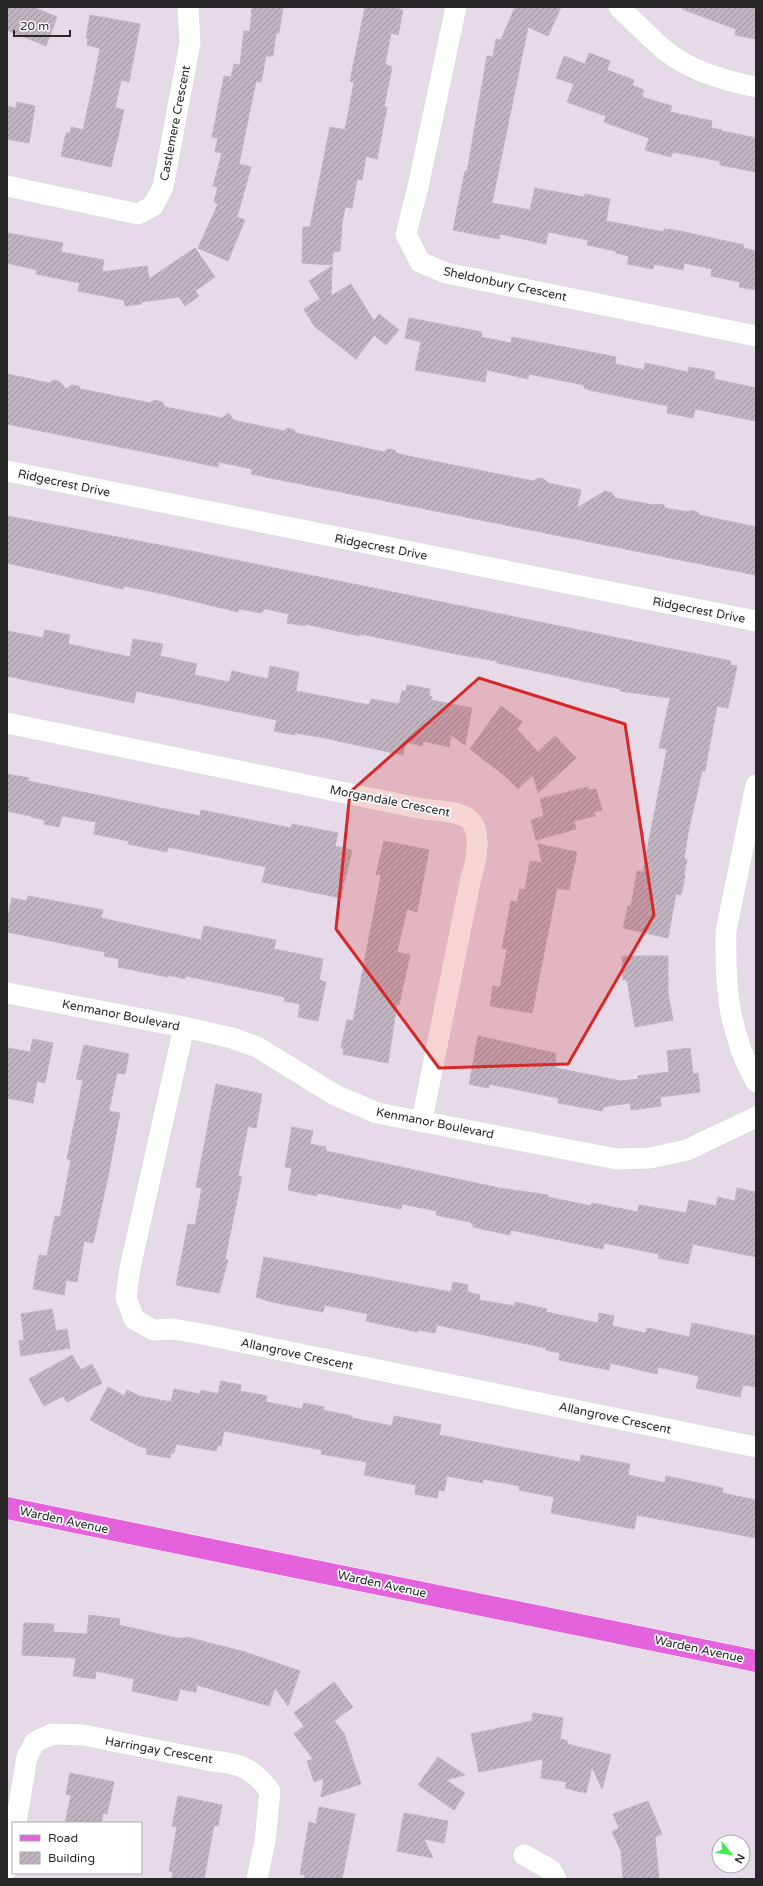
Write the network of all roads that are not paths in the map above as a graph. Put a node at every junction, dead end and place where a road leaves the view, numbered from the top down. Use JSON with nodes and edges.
{"nodes":[{"id":1,"x":188,"y":7,"type":"edge"},
{"id":2,"x":456,"y":7,"type":"edge"},
{"id":3,"x":626,"y":9,"type":"edge"},
{"id":4,"x":756,"y":87,"type":"edge"},
{"id":5,"x":7,"y":186,"type":"edge"},
{"id":6,"x":756,"y":336,"type":"edge"},
{"id":7,"x":7,"y":471,"type":"edge"},
{"id":8,"x":756,"y":621,"type":"edge"},
{"id":9,"x":7,"y":723,"type":"edge"},
{"id":10,"x":756,"y":785,"type":"edge"},
{"id":11,"x":7,"y":993,"type":"edge"},
{"id":12,"x":184,"y":1027,"type":"junction"},
{"id":13,"x":756,"y":1082,"type":"edge"},
{"id":14,"x":756,"y":1117,"type":"edge"},
{"id":15,"x":422,"y":1120,"type":"junction"},
{"id":16,"x":756,"y":1446,"type":"edge"},
{"id":17,"x":7,"y":1508,"type":"edge"},
{"id":18,"x":756,"y":1661,"type":"edge"},
{"id":19,"x":16,"y":1822,"type":"edge"},
{"id":20,"x":12,"y":1845,"type":"edge"},
{"id":21,"x":524,"y":1855,"type":"dead end"},
{"id":22,"x":7,"y":1869,"type":"edge"},
{"id":23,"x":257,"y":1879,"type":"edge"},
{"id":24,"x":556,"y":1879,"type":"edge"}],
"edges":[{"from":1,"to":5,"type":"street","name":"Castlemere Crescent"},
{"from":2,"to":6,"type":"street","name":"Sheldonbury Crescent"},
{"from":3,"to":4,"type":"street"},
{"from":7,"to":8,"type":"street","name":"Ridgecrest Drive"},
{"from":9,"to":15,"type":"street","name":"Morgandale Crescent"},
{"from":10,"to":13,"type":"street"},
{"from":11,"to":12,"type":"street","name":"Kenmanor Boulevard"},
{"from":12,"to":15,"type":"street","name":"Kenmanor Boulevard"},
{"from":12,"to":16,"type":"street","name":"Allangrove Crescent"},
{"from":14,"to":15,"type":"street","name":"Kenmanor Boulevard"},
{"from":17,"to":18,"type":"main road","name":"Warden Avenue"},
{"from":19,"to":23,"type":"street","name":"Harringay Crescent"},
{"from":20,"to":22,"type":"street"},
{"from":21,"to":24,"type":"street"}]}
